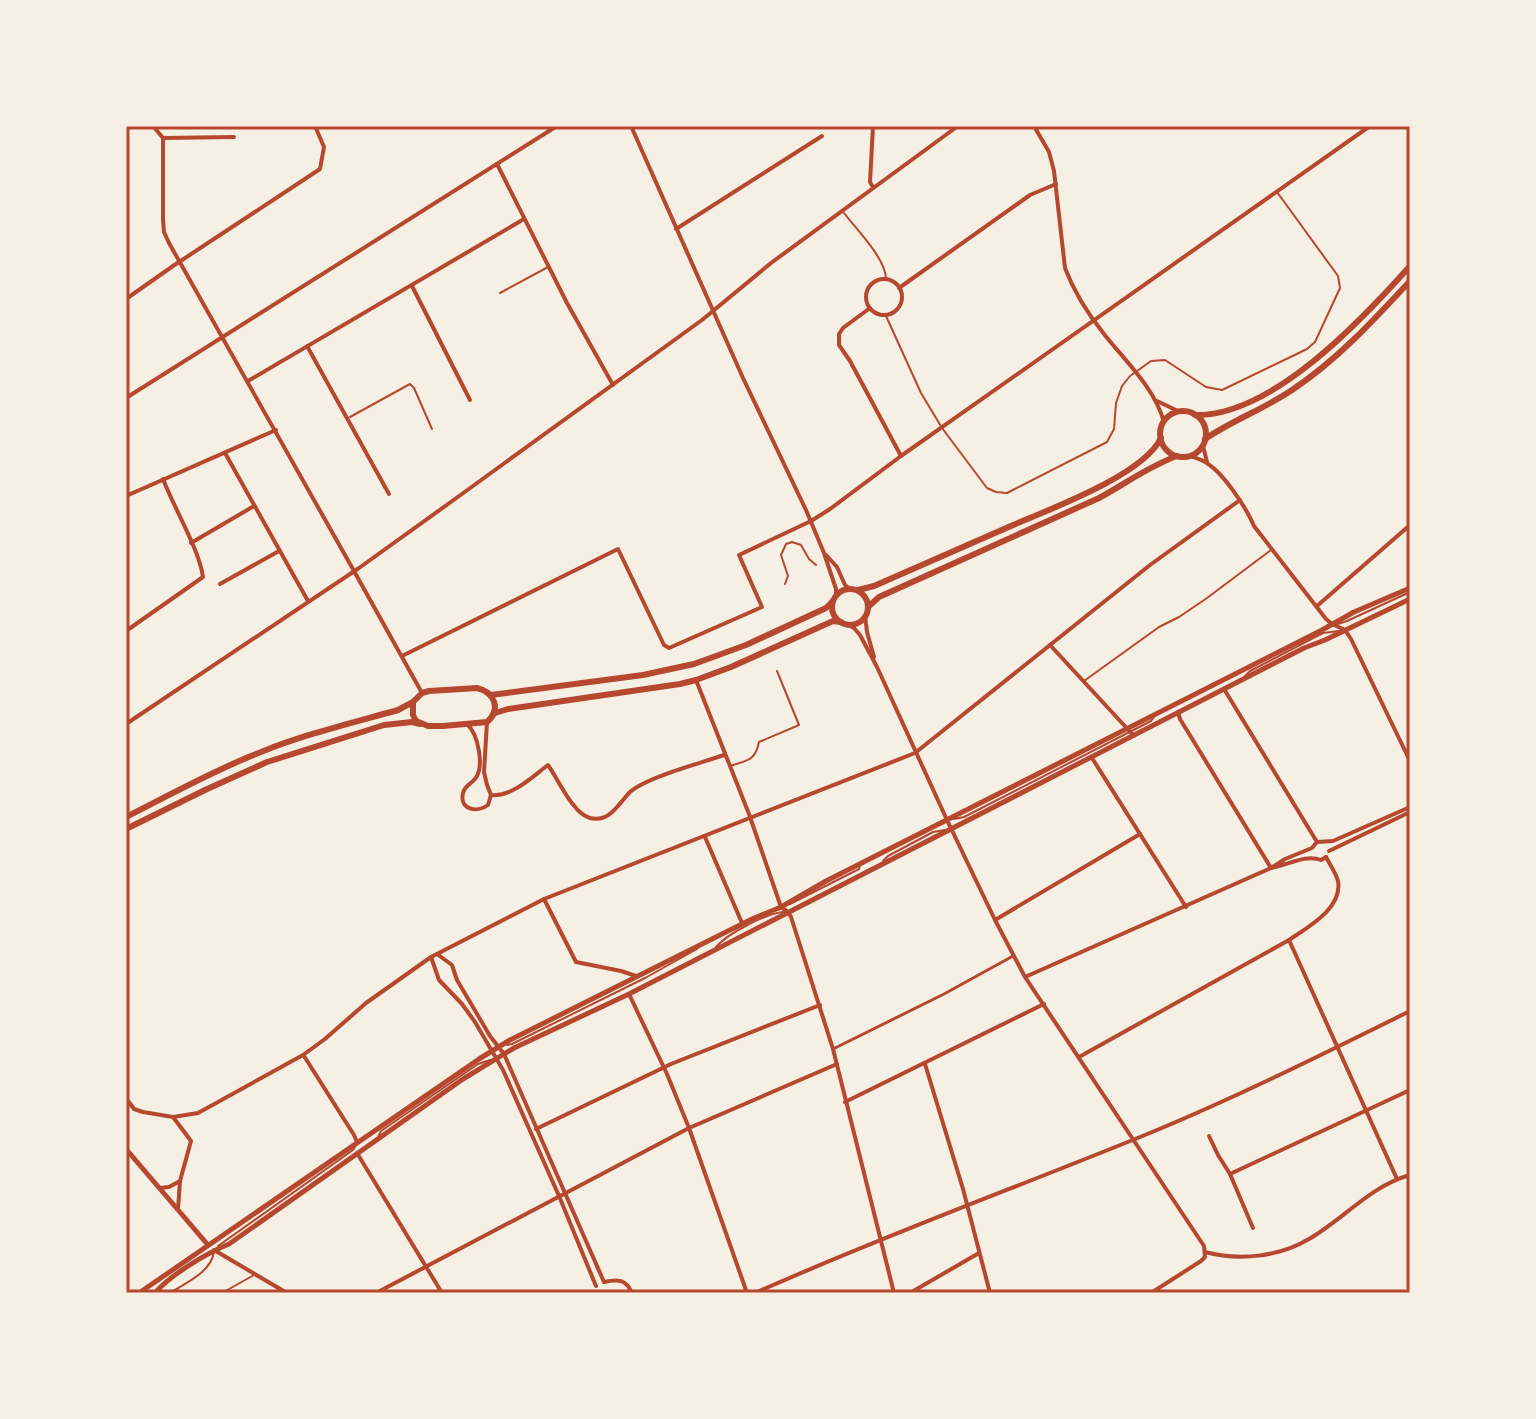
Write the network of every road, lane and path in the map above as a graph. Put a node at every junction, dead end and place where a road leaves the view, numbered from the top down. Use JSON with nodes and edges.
{"nodes":[{"id":1,"x":153,"y":126,"type":"edge"},
{"id":2,"x":315,"y":126,"type":"edge"},
{"id":3,"x":557,"y":126,"type":"edge"},
{"id":4,"x":631,"y":126,"type":"edge"},
{"id":5,"x":873,"y":126,"type":"edge"},
{"id":6,"x":958,"y":126,"type":"edge"},
{"id":7,"x":1034,"y":126,"type":"edge"},
{"id":8,"x":1370,"y":126,"type":"edge"},
{"id":9,"x":1383,"y":126,"type":"edge"},
{"id":10,"x":1410,"y":126,"type":"edge"},
{"id":11,"x":822,"y":136,"type":"dead end"},
{"id":12,"x":234,"y":137,"type":"dead end"},
{"id":13,"x":163,"y":138,"type":"junction"},
{"id":14,"x":496,"y":164,"type":"junction"},
{"id":15,"x":1056,"y":184,"type":"junction"},
{"id":16,"x":874,"y":187,"type":"junction"},
{"id":17,"x":1277,"y":191,"type":"junction"},
{"id":18,"x":842,"y":211,"type":"junction"},
{"id":19,"x":524,"y":219,"type":"junction"},
{"id":20,"x":676,"y":229,"type":"junction"},
{"id":21,"x":180,"y":262,"type":"junction"},
{"id":22,"x":1410,"y":266,"type":"edge"},
{"id":23,"x":549,"y":267,"type":"junction"},
{"id":24,"x":886,"y":278,"type":"junction"},
{"id":25,"x":1410,"y":281,"type":"edge"},
{"id":26,"x":412,"y":286,"type":"junction"},
{"id":27,"x":899,"y":288,"type":"junction"},
{"id":28,"x":500,"y":293,"type":"dead end"},
{"id":29,"x":126,"y":299,"type":"edge"},
{"id":30,"x":870,"y":308,"type":"junction"},
{"id":31,"x":714,"y":311,"type":"junction"},
{"id":32,"x":886,"y":316,"type":"junction"},
{"id":33,"x":1094,"y":321,"type":"junction"},
{"id":34,"x":223,"y":336,"type":"junction"},
{"id":35,"x":307,"y":346,"type":"junction"},
{"id":36,"x":1136,"y":373,"type":"junction"},
{"id":37,"x":248,"y":381,"type":"junction"},
{"id":38,"x":613,"y":385,"type":"junction"},
{"id":39,"x":126,"y":398,"type":"edge"},
{"id":40,"x":470,"y":400,"type":"dead end"},
{"id":41,"x":1157,"y":401,"type":"junction"},
{"id":42,"x":1180,"y":412,"type":"junction"},
{"id":43,"x":1195,"y":415,"type":"junction"},
{"id":44,"x":347,"y":419,"type":"junction"},
{"id":45,"x":1164,"y":422,"type":"junction"},
{"id":46,"x":942,"y":428,"type":"junction"},
{"id":47,"x":432,"y":429,"type":"dead end"},
{"id":48,"x":276,"y":430,"type":"junction"},
{"id":49,"x":1161,"y":438,"type":"junction"},
{"id":50,"x":1204,"y":442,"type":"junction"},
{"id":51,"x":225,"y":453,"type":"junction"},
{"id":52,"x":901,"y":456,"type":"junction"},
{"id":53,"x":1177,"y":456,"type":"junction"},
{"id":54,"x":1190,"y":456,"type":"junction"},
{"id":55,"x":1209,"y":464,"type":"junction"},
{"id":56,"x":163,"y":479,"type":"junction"},
{"id":57,"x":389,"y":494,"type":"dead end"},
{"id":58,"x":126,"y":496,"type":"edge"},
{"id":59,"x":1240,"y":500,"type":"junction"},
{"id":60,"x":254,"y":506,"type":"junction"},
{"id":61,"x":811,"y":521,"type":"junction"},
{"id":62,"x":1410,"y":525,"type":"edge"},
{"id":63,"x":191,"y":543,"type":"junction"},
{"id":64,"x":1272,"y":549,"type":"junction"},
{"id":65,"x":279,"y":551,"type":"junction"},
{"id":66,"x":824,"y":553,"type":"junction"},
{"id":67,"x":816,"y":565,"type":"dead end"},
{"id":68,"x":354,"y":571,"type":"junction"},
{"id":69,"x":220,"y":584,"type":"dead end"},
{"id":70,"x":785,"y":584,"type":"dead end"},
{"id":71,"x":849,"y":588,"type":"junction"},
{"id":72,"x":858,"y":590,"type":"junction"},
{"id":73,"x":1410,"y":590,"type":"edge"},
{"id":74,"x":834,"y":598,"type":"junction"},
{"id":75,"x":1410,"y":599,"type":"edge"},
{"id":76,"x":308,"y":601,"type":"junction"},
{"id":77,"x":1317,"y":606,"type":"junction"},
{"id":78,"x":868,"y":607,"type":"junction"},
{"id":79,"x":865,"y":616,"type":"junction"},
{"id":80,"x":841,"y":622,"type":"junction"},
{"id":81,"x":1332,"y":624,"type":"junction"},
{"id":82,"x":849,"y":625,"type":"junction"},
{"id":83,"x":1345,"y":630,"type":"junction"},
{"id":84,"x":126,"y":631,"type":"edge"},
{"id":85,"x":1050,"y":645,"type":"junction"},
{"id":86,"x":402,"y":656,"type":"junction"},
{"id":87,"x":877,"y":667,"type":"junction"},
{"id":88,"x":777,"y":671,"type":"dead end"},
{"id":89,"x":696,"y":680,"type":"junction"},
{"id":90,"x":1083,"y":681,"type":"junction"},
{"id":91,"x":1224,"y":689,"type":"junction"},
{"id":92,"x":422,"y":693,"type":"junction"},
{"id":93,"x":491,"y":695,"type":"junction"},
{"id":94,"x":413,"y":702,"type":"junction"},
{"id":95,"x":1178,"y":712,"type":"junction"},
{"id":96,"x":495,"y":713,"type":"junction"},
{"id":97,"x":126,"y":716,"type":"edge"},
{"id":98,"x":487,"y":722,"type":"junction"},
{"id":99,"x":128,"y":723,"type":"edge"},
{"id":100,"x":420,"y":724,"type":"junction"},
{"id":101,"x":467,"y":724,"type":"junction"},
{"id":102,"x":1130,"y":732,"type":"junction"},
{"id":103,"x":915,"y":753,"type":"junction"},
{"id":104,"x":724,"y":755,"type":"junction"},
{"id":105,"x":1092,"y":758,"type":"junction"},
{"id":106,"x":1410,"y":761,"type":"edge"},
{"id":107,"x":729,"y":767,"type":"junction"},
{"id":108,"x":474,"y":781,"type":"junction"},
{"id":109,"x":487,"y":785,"type":"junction"},
{"id":110,"x":491,"y":795,"type":"junction"},
{"id":111,"x":1410,"y":810,"type":"edge"},
{"id":112,"x":126,"y":817,"type":"edge"},
{"id":113,"x":750,"y":818,"type":"junction"},
{"id":114,"x":947,"y":820,"type":"junction"},
{"id":115,"x":126,"y":829,"type":"edge"},
{"id":116,"x":951,"y":829,"type":"junction"},
{"id":117,"x":1140,"y":834,"type":"junction"},
{"id":118,"x":705,"y":837,"type":"junction"},
{"id":119,"x":1320,"y":843,"type":"junction"},
{"id":120,"x":1312,"y":848,"type":"junction"},
{"id":121,"x":1329,"y":851,"type":"junction"},
{"id":122,"x":1313,"y":857,"type":"junction"},
{"id":123,"x":1326,"y":857,"type":"junction"},
{"id":124,"x":1271,"y":868,"type":"junction"},
{"id":125,"x":544,"y":899,"type":"junction"},
{"id":126,"x":781,"y":907,"type":"junction"},
{"id":127,"x":1186,"y":907,"type":"junction"},
{"id":128,"x":788,"y":912,"type":"junction"},
{"id":129,"x":995,"y":920,"type":"junction"},
{"id":130,"x":742,"y":924,"type":"junction"},
{"id":131,"x":1289,"y":940,"type":"junction"},
{"id":132,"x":701,"y":945,"type":"junction"},
{"id":133,"x":437,"y":954,"type":"junction"},
{"id":134,"x":1013,"y":956,"type":"junction"},
{"id":135,"x":431,"y":957,"type":"junction"},
{"id":136,"x":636,"y":976,"type":"junction"},
{"id":137,"x":1025,"y":977,"type":"junction"},
{"id":138,"x":629,"y":994,"type":"junction"},
{"id":139,"x":1045,"y":1004,"type":"junction"},
{"id":140,"x":820,"y":1005,"type":"junction"},
{"id":141,"x":1410,"y":1011,"type":"edge"},
{"id":142,"x":1338,"y":1046,"type":"junction"},
{"id":143,"x":498,"y":1047,"type":"junction"},
{"id":144,"x":833,"y":1049,"type":"junction"},
{"id":145,"x":491,"y":1051,"type":"junction"},
{"id":146,"x":504,"y":1054,"type":"junction"},
{"id":147,"x":303,"y":1055,"type":"junction"},
{"id":148,"x":1079,"y":1057,"type":"junction"},
{"id":149,"x":496,"y":1058,"type":"junction"},
{"id":150,"x":837,"y":1064,"type":"junction"},
{"id":151,"x":925,"y":1064,"type":"junction"},
{"id":152,"x":663,"y":1067,"type":"junction"},
{"id":153,"x":1410,"y":1090,"type":"edge"},
{"id":154,"x":126,"y":1098,"type":"edge"},
{"id":155,"x":845,"y":1102,"type":"junction"},
{"id":156,"x":1365,"y":1110,"type":"junction"},
{"id":157,"x":173,"y":1117,"type":"junction"},
{"id":158,"x":689,"y":1128,"type":"junction"},
{"id":159,"x":537,"y":1129,"type":"junction"},
{"id":160,"x":530,"y":1131,"type":"junction"},
{"id":161,"x":1209,"y":1136,"type":"dead end"},
{"id":162,"x":1134,"y":1139,"type":"junction"},
{"id":163,"x":357,"y":1142,"type":"junction"},
{"id":164,"x":126,"y":1149,"type":"edge"},
{"id":165,"x":357,"y":1153,"type":"junction"},
{"id":166,"x":1230,"y":1174,"type":"junction"},
{"id":167,"x":1410,"y":1175,"type":"edge"},
{"id":168,"x":1397,"y":1179,"type":"junction"},
{"id":169,"x":180,"y":1181,"type":"junction"},
{"id":170,"x":160,"y":1188,"type":"junction"},
{"id":171,"x":565,"y":1192,"type":"junction"},
{"id":172,"x":559,"y":1196,"type":"junction"},
{"id":173,"x":967,"y":1205,"type":"junction"},
{"id":174,"x":178,"y":1209,"type":"junction"},
{"id":175,"x":1253,"y":1228,"type":"dead end"},
{"id":176,"x":880,"y":1239,"type":"junction"},
{"id":177,"x":207,"y":1244,"type":"junction"},
{"id":178,"x":214,"y":1250,"type":"junction"},
{"id":179,"x":1205,"y":1252,"type":"junction"},
{"id":180,"x":979,"y":1253,"type":"junction"},
{"id":181,"x":425,"y":1266,"type":"junction"},
{"id":182,"x":255,"y":1275,"type":"junction"},
{"id":183,"x":604,"y":1282,"type":"junction"},
{"id":184,"x":596,"y":1286,"type":"junction"},
{"id":185,"x":139,"y":1293,"type":"edge"},
{"id":186,"x":155,"y":1293,"type":"edge"},
{"id":187,"x":170,"y":1293,"type":"edge"},
{"id":188,"x":222,"y":1293,"type":"edge"},
{"id":189,"x":287,"y":1293,"type":"edge"},
{"id":190,"x":376,"y":1293,"type":"edge"},
{"id":191,"x":442,"y":1293,"type":"edge"},
{"id":192,"x":590,"y":1293,"type":"edge"},
{"id":193,"x":632,"y":1293,"type":"edge"},
{"id":194,"x":747,"y":1293,"type":"edge"},
{"id":195,"x":755,"y":1293,"type":"edge"},
{"id":196,"x":894,"y":1293,"type":"edge"},
{"id":197,"x":910,"y":1293,"type":"edge"},
{"id":198,"x":990,"y":1293,"type":"edge"},
{"id":199,"x":1151,"y":1293,"type":"edge"}],
"edges":[{"from":1,"to":13,"type":"street"},
{"from":2,"to":21,"type":"street"},
{"from":3,"to":14,"type":"street"},
{"from":4,"to":20,"type":"street"},
{"from":5,"to":16,"type":"street"},
{"from":6,"to":16,"type":"street"},
{"from":7,"to":15,"type":"street"},
{"from":8,"to":17,"type":"street"},
{"from":9,"to":10,"type":"street"},
{"from":11,"to":20,"type":"street"},
{"from":12,"to":13,"type":"street"},
{"from":13,"to":21,"type":"street"},
{"from":14,"to":19,"type":"street"},
{"from":14,"to":34,"type":"street"},
{"from":15,"to":27,"type":"street"},
{"from":15,"to":33,"type":"street"},
{"from":16,"to":18,"type":"street"},
{"from":17,"to":33,"type":"street"},
{"from":17,"to":36,"type":"lane"},
{"from":18,"to":24,"type":"lane"},
{"from":18,"to":31,"type":"street"},
{"from":19,"to":23,"type":"street"},
{"from":19,"to":26,"type":"street"},
{"from":20,"to":31,"type":"street"},
{"from":21,"to":29,"type":"street"},
{"from":21,"to":34,"type":"street"},
{"from":22,"to":43,"type":"main road"},
{"from":23,"to":28,"type":"lane"},
{"from":23,"to":38,"type":"street"},
{"from":24,"to":27,"type":"street"},
{"from":24,"to":30,"type":"street"},
{"from":25,"to":50,"type":"main road"},
{"from":26,"to":35,"type":"street"},
{"from":26,"to":40,"type":"street"},
{"from":27,"to":32,"type":"street"},
{"from":30,"to":32,"type":"street"},
{"from":30,"to":52,"type":"street"},
{"from":31,"to":38,"type":"street"},
{"from":31,"to":61,"type":"street"},
{"from":32,"to":46,"type":"lane"},
{"from":33,"to":36,"type":"street"},
{"from":33,"to":46,"type":"street"},
{"from":34,"to":37,"type":"street"},
{"from":34,"to":39,"type":"street"},
{"from":35,"to":37,"type":"street"},
{"from":35,"to":44,"type":"street"},
{"from":36,"to":41,"type":"street"},
{"from":36,"to":46,"type":"lane"},
{"from":37,"to":48,"type":"street"},
{"from":38,"to":68,"type":"street"},
{"from":41,"to":42,"type":"street"},
{"from":41,"to":45,"type":"street"},
{"from":42,"to":43,"type":"main road"},
{"from":42,"to":45,"type":"main road"},
{"from":43,"to":50,"type":"main road"},
{"from":44,"to":47,"type":"lane"},
{"from":44,"to":57,"type":"street"},
{"from":45,"to":49,"type":"main road"},
{"from":46,"to":52,"type":"street"},
{"from":48,"to":51,"type":"street"},
{"from":48,"to":68,"type":"street"},
{"from":49,"to":53,"type":"main road"},
{"from":49,"to":72,"type":"main road"},
{"from":50,"to":54,"type":"main road"},
{"from":50,"to":55,"type":"street"},
{"from":51,"to":56,"type":"street"},
{"from":51,"to":60,"type":"street"},
{"from":52,"to":61,"type":"street"},
{"from":53,"to":54,"type":"main road"},
{"from":53,"to":78,"type":"main road"},
{"from":54,"to":55,"type":"street"},
{"from":55,"to":59,"type":"street"},
{"from":56,"to":58,"type":"street"},
{"from":56,"to":63,"type":"street"},
{"from":59,"to":64,"type":"street"},
{"from":59,"to":85,"type":"street"},
{"from":60,"to":63,"type":"street"},
{"from":60,"to":65,"type":"street"},
{"from":61,"to":66,"type":"street"},
{"from":61,"to":86,"type":"street"},
{"from":62,"to":77,"type":"street"},
{"from":63,"to":84,"type":"street"},
{"from":64,"to":77,"type":"street"},
{"from":64,"to":90,"type":"lane"},
{"from":65,"to":69,"type":"street"},
{"from":65,"to":76,"type":"street"},
{"from":66,"to":71,"type":"street"},
{"from":66,"to":74,"type":"street"},
{"from":67,"to":70,"type":"lane"},
{"from":68,"to":76,"type":"street"},
{"from":68,"to":86,"type":"street"},
{"from":71,"to":72,"type":"main road"},
{"from":71,"to":74,"type":"main road"},
{"from":72,"to":78,"type":"main road"},
{"from":73,"to":81,"type":"main road"},
{"from":74,"to":80,"type":"main road"},
{"from":74,"to":93,"type":"main road"},
{"from":75,"to":83,"type":"main road"},
{"from":76,"to":99,"type":"street"},
{"from":77,"to":81,"type":"street"},
{"from":78,"to":79,"type":"main road"},
{"from":79,"to":82,"type":"main road"},
{"from":79,"to":87,"type":"street"},
{"from":80,"to":82,"type":"main road"},
{"from":80,"to":89,"type":"main road"},
{"from":81,"to":83,"type":"street"},
{"from":81,"to":102,"type":"main road"},
{"from":82,"to":87,"type":"street"},
{"from":83,"to":91,"type":"main road"},
{"from":83,"to":106,"type":"street"},
{"from":85,"to":90,"type":"street"},
{"from":85,"to":103,"type":"street"},
{"from":86,"to":92,"type":"street"},
{"from":87,"to":103,"type":"street"},
{"from":88,"to":107,"type":"lane"},
{"from":89,"to":96,"type":"main road"},
{"from":89,"to":104,"type":"street"},
{"from":90,"to":102,"type":"street"},
{"from":91,"to":95,"type":"main road"},
{"from":91,"to":119,"type":"street"},
{"from":92,"to":93,"type":"main road"},
{"from":92,"to":94,"type":"main road"},
{"from":93,"to":96,"type":"main road"},
{"from":94,"to":100,"type":"main road"},
{"from":94,"to":112,"type":"main road"},
{"from":95,"to":102,"type":"main road"},
{"from":95,"to":124,"type":"street"},
{"from":96,"to":98,"type":"main road"},
{"from":97,"to":99,"type":"street"},
{"from":98,"to":101,"type":"main road"},
{"from":98,"to":109,"type":"street"},
{"from":100,"to":101,"type":"main road"},
{"from":100,"to":115,"type":"main road"},
{"from":101,"to":108,"type":"street"},
{"from":102,"to":105,"type":"main road"},
{"from":102,"to":114,"type":"main road"},
{"from":103,"to":113,"type":"street"},
{"from":103,"to":114,"type":"street"},
{"from":104,"to":107,"type":"street"},
{"from":104,"to":110,"type":"street"},
{"from":105,"to":116,"type":"main road"},
{"from":105,"to":117,"type":"street"},
{"from":107,"to":113,"type":"street"},
{"from":108,"to":109,"type":"street"},
{"from":108,"to":110,"type":"street"},
{"from":109,"to":110,"type":"street"},
{"from":111,"to":119,"type":"street"},
{"from":111,"to":121,"type":"street"},
{"from":113,"to":118,"type":"street"},
{"from":113,"to":126,"type":"street"},
{"from":114,"to":116,"type":"street"},
{"from":114,"to":126,"type":"main road"},
{"from":116,"to":128,"type":"main road"},
{"from":116,"to":129,"type":"street"},
{"from":117,"to":127,"type":"street"},
{"from":117,"to":129,"type":"street"},
{"from":118,"to":125,"type":"street"},
{"from":118,"to":130,"type":"street"},
{"from":119,"to":120,"type":"street"},
{"from":119,"to":121,"type":"street"},
{"from":120,"to":122,"type":"street"},
{"from":120,"to":124,"type":"street"},
{"from":121,"to":123,"type":"street"},
{"from":122,"to":123,"type":"street"},
{"from":122,"to":124,"type":"street"},
{"from":123,"to":131,"type":"street"},
{"from":124,"to":127,"type":"street"},
{"from":125,"to":133,"type":"street"},
{"from":125,"to":136,"type":"street"},
{"from":126,"to":128,"type":"street"},
{"from":126,"to":130,"type":"main road"},
{"from":127,"to":137,"type":"street"},
{"from":128,"to":138,"type":"main road"},
{"from":128,"to":140,"type":"street"},
{"from":129,"to":134,"type":"street"},
{"from":130,"to":132,"type":"main road"},
{"from":131,"to":142,"type":"street"},
{"from":131,"to":148,"type":"street"},
{"from":132,"to":136,"type":"main road"},
{"from":132,"to":143,"type":"lane"},
{"from":133,"to":135,"type":"street"},
{"from":133,"to":143,"type":"street"},
{"from":134,"to":137,"type":"street"},
{"from":134,"to":144,"type":"street"},
{"from":135,"to":145,"type":"street"},
{"from":135,"to":147,"type":"street"},
{"from":136,"to":143,"type":"main road"},
{"from":137,"to":139,"type":"street"},
{"from":138,"to":146,"type":"main road"},
{"from":138,"to":152,"type":"street"},
{"from":139,"to":148,"type":"street"},
{"from":139,"to":151,"type":"street"},
{"from":140,"to":144,"type":"street"},
{"from":140,"to":152,"type":"street"},
{"from":141,"to":142,"type":"street"},
{"from":142,"to":156,"type":"street"},
{"from":142,"to":162,"type":"street"},
{"from":143,"to":145,"type":"main road"},
{"from":143,"to":146,"type":"street"},
{"from":144,"to":150,"type":"street"},
{"from":145,"to":149,"type":"street"},
{"from":145,"to":163,"type":"main road"},
{"from":146,"to":149,"type":"main road"},
{"from":146,"to":159,"type":"street"},
{"from":147,"to":157,"type":"street"},
{"from":147,"to":163,"type":"street"},
{"from":148,"to":162,"type":"street"},
{"from":149,"to":160,"type":"street"},
{"from":149,"to":165,"type":"main road"},
{"from":150,"to":155,"type":"street"},
{"from":150,"to":158,"type":"street"},
{"from":151,"to":155,"type":"street"},
{"from":151,"to":173,"type":"street"},
{"from":152,"to":158,"type":"street"},
{"from":152,"to":159,"type":"street"},
{"from":153,"to":156,"type":"street"},
{"from":154,"to":157,"type":"street"},
{"from":155,"to":176,"type":"street"},
{"from":156,"to":166,"type":"street"},
{"from":156,"to":168,"type":"street"},
{"from":157,"to":169,"type":"street"},
{"from":158,"to":171,"type":"street"},
{"from":158,"to":194,"type":"street"},
{"from":159,"to":160,"type":"street"},
{"from":159,"to":171,"type":"street"},
{"from":160,"to":172,"type":"street"},
{"from":161,"to":166,"type":"street"},
{"from":162,"to":173,"type":"street"},
{"from":162,"to":179,"type":"street"},
{"from":163,"to":177,"type":"main road"},
{"from":163,"to":178,"type":"lane"},
{"from":164,"to":170,"type":"main road"},
{"from":165,"to":178,"type":"main road"},
{"from":165,"to":181,"type":"street"},
{"from":166,"to":175,"type":"street"},
{"from":167,"to":168,"type":"street"},
{"from":168,"to":179,"type":"street"},
{"from":169,"to":170,"type":"street"},
{"from":169,"to":174,"type":"street"},
{"from":170,"to":174,"type":"main road"},
{"from":171,"to":172,"type":"street"},
{"from":171,"to":183,"type":"street"},
{"from":172,"to":181,"type":"street"},
{"from":172,"to":184,"type":"street"},
{"from":173,"to":176,"type":"street"},
{"from":173,"to":180,"type":"street"},
{"from":174,"to":177,"type":"main road"},
{"from":176,"to":195,"type":"street"},
{"from":176,"to":196,"type":"street"},
{"from":177,"to":178,"type":"main road"},
{"from":177,"to":185,"type":"main road"},
{"from":178,"to":182,"type":"street"},
{"from":178,"to":186,"type":"main road"},
{"from":178,"to":187,"type":"lane"},
{"from":179,"to":199,"type":"street"},
{"from":180,"to":197,"type":"street"},
{"from":180,"to":198,"type":"street"},
{"from":181,"to":190,"type":"street"},
{"from":181,"to":191,"type":"street"},
{"from":182,"to":188,"type":"lane"},
{"from":182,"to":189,"type":"street"},
{"from":183,"to":184,"type":"street"},
{"from":183,"to":193,"type":"street"},
{"from":184,"to":192,"type":"street"}]}
